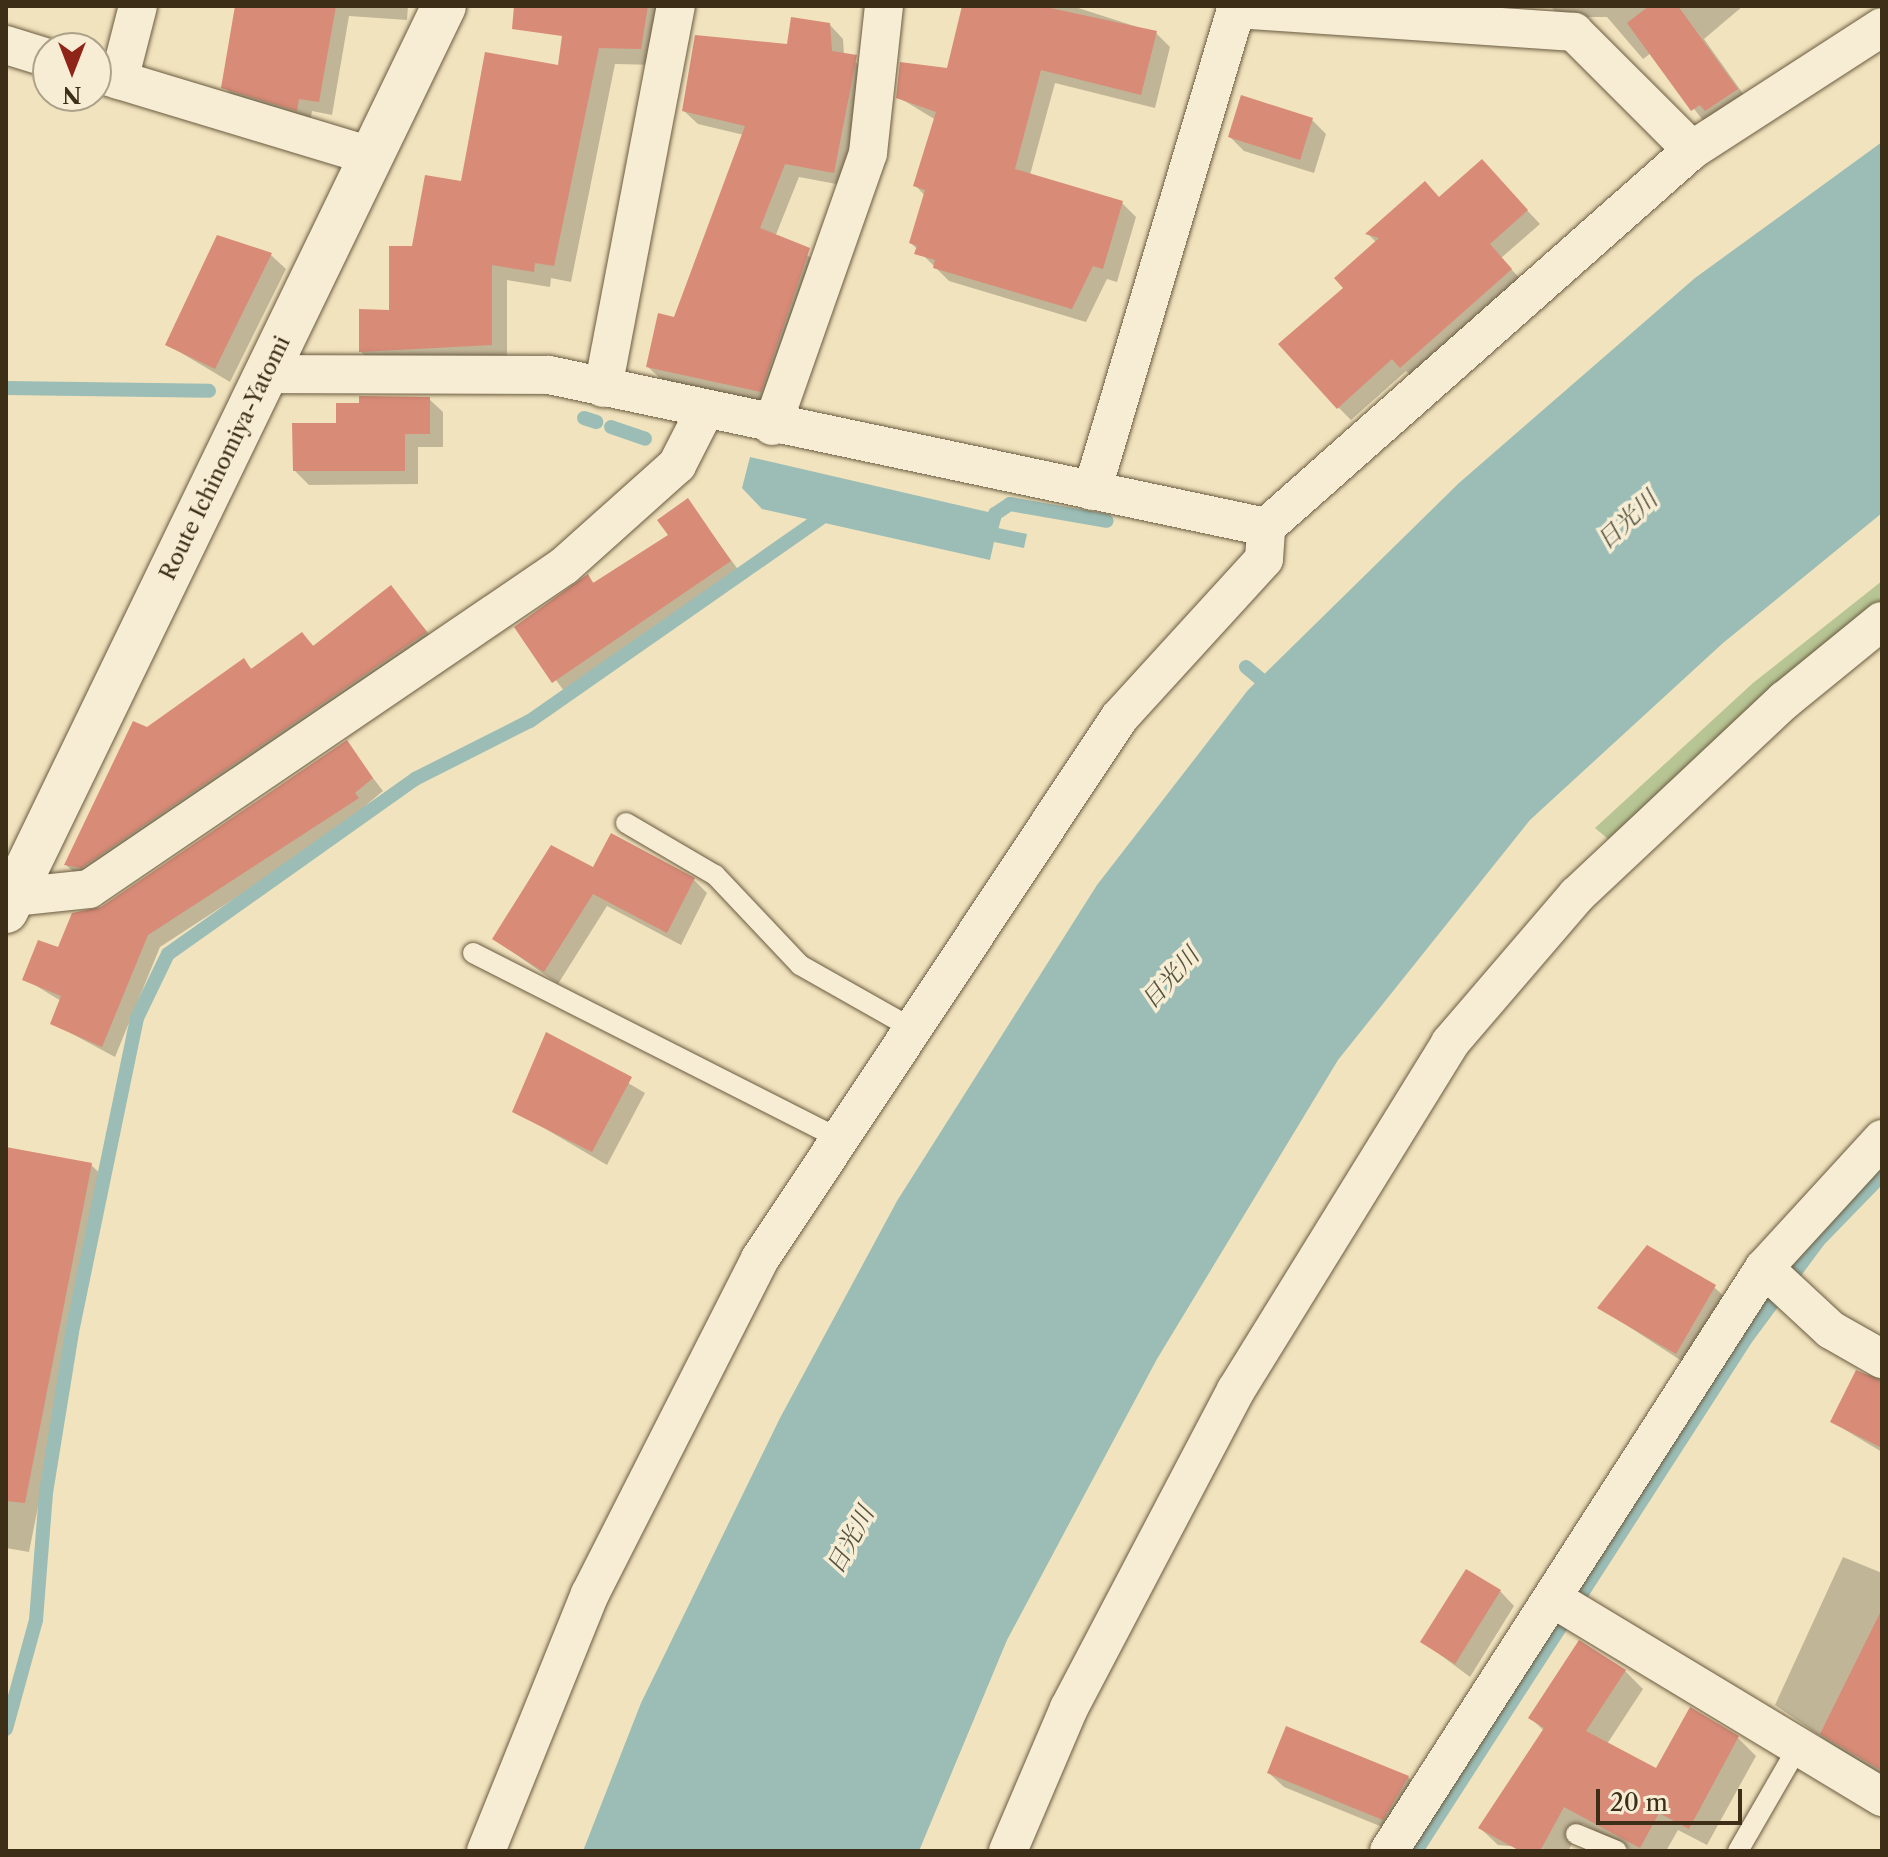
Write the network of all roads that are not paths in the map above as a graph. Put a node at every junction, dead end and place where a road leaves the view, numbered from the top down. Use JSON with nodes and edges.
{"nodes":[{"id":1,"x":138,"y":6,"type":"edge"},
{"id":2,"x":444,"y":6,"type":"edge"},
{"id":3,"x":676,"y":6,"type":"edge"},
{"id":4,"x":884,"y":6,"type":"edge"},
{"id":5,"x":1237,"y":7,"type":"edge"},
{"id":6,"x":1882,"y":27,"type":"edge"},
{"id":7,"x":6,"y":45,"type":"edge"},
{"id":8,"x":32,"y":53,"type":"edge"},
{"id":9,"x":112,"y":67,"type":"edge"},
{"id":10,"x":112,"y":77,"type":"edge"},
{"id":11,"x":1692,"y":150,"type":"junction"},
{"id":12,"x":371,"y":156,"type":"junction"},
{"id":13,"x":266,"y":374,"type":"junction"},
{"id":14,"x":603,"y":388,"type":"junction"},
{"id":15,"x":705,"y":410,"type":"junction"},
{"id":16,"x":772,"y":426,"type":"junction"},
{"id":17,"x":1092,"y":491,"type":"junction"},
{"id":18,"x":1266,"y":527,"type":"junction"},
{"id":19,"x":1882,"y":621,"type":"edge"},
{"id":20,"x":626,"y":823,"type":"dead end"},
{"id":21,"x":10,"y":904,"type":"edge"},
{"id":22,"x":473,"y":953,"type":"dead end"},
{"id":23,"x":913,"y":1029,"type":"junction"},
{"id":24,"x":839,"y":1139,"type":"junction"},
{"id":25,"x":1882,"y":1139,"type":"edge"},
{"id":26,"x":1768,"y":1272,"type":"junction"},
{"id":27,"x":1882,"y":1359,"type":"edge"},
{"id":28,"x":1572,"y":1611,"type":"dead end"},
{"id":29,"x":1798,"y":1747,"type":"junction"},
{"id":30,"x":1882,"y":1797,"type":"edge"},
{"id":31,"x":1576,"y":1834,"type":"dead end"},
{"id":32,"x":486,"y":1851,"type":"edge"},
{"id":33,"x":1008,"y":1851,"type":"edge"},
{"id":34,"x":1389,"y":1851,"type":"edge"},
{"id":35,"x":1617,"y":1851,"type":"edge"},
{"id":36,"x":1738,"y":1851,"type":"edge"}],
"edges":[{"from":1,"to":9,"type":"street"},
{"from":2,"to":12,"type":"main road","name":"Route Ichinomiya-Yatomi"},
{"from":3,"to":14,"type":"street"},
{"from":4,"to":16,"type":"street"},
{"from":5,"to":11,"type":"street"},
{"from":5,"to":17,"type":"street"},
{"from":6,"to":11,"type":"street"},
{"from":7,"to":8,"type":"street"},
{"from":10,"to":12,"type":"street"},
{"from":11,"to":18,"type":"street"},
{"from":12,"to":13,"type":"main road","name":"Route Ichinomiya-Yatomi"},
{"from":13,"to":14,"type":"street"},
{"from":13,"to":21,"type":"main road","name":"Route Ichinomiya-Yatomi"},
{"from":14,"to":15,"type":"street"},
{"from":15,"to":16,"type":"street"},
{"from":15,"to":21,"type":"street"},
{"from":16,"to":17,"type":"street"},
{"from":17,"to":18,"type":"street"},
{"from":18,"to":23,"type":"street"},
{"from":19,"to":33,"type":"street"},
{"from":20,"to":23,"type":"lane"},
{"from":22,"to":24,"type":"lane"},
{"from":23,"to":24,"type":"street"},
{"from":24,"to":32,"type":"street"},
{"from":25,"to":26,"type":"street"},
{"from":26,"to":27,"type":"street"},
{"from":26,"to":34,"type":"street"},
{"from":28,"to":29,"type":"street"},
{"from":29,"to":30,"type":"street"},
{"from":29,"to":36,"type":"lane"},
{"from":31,"to":35,"type":"lane"}]}
